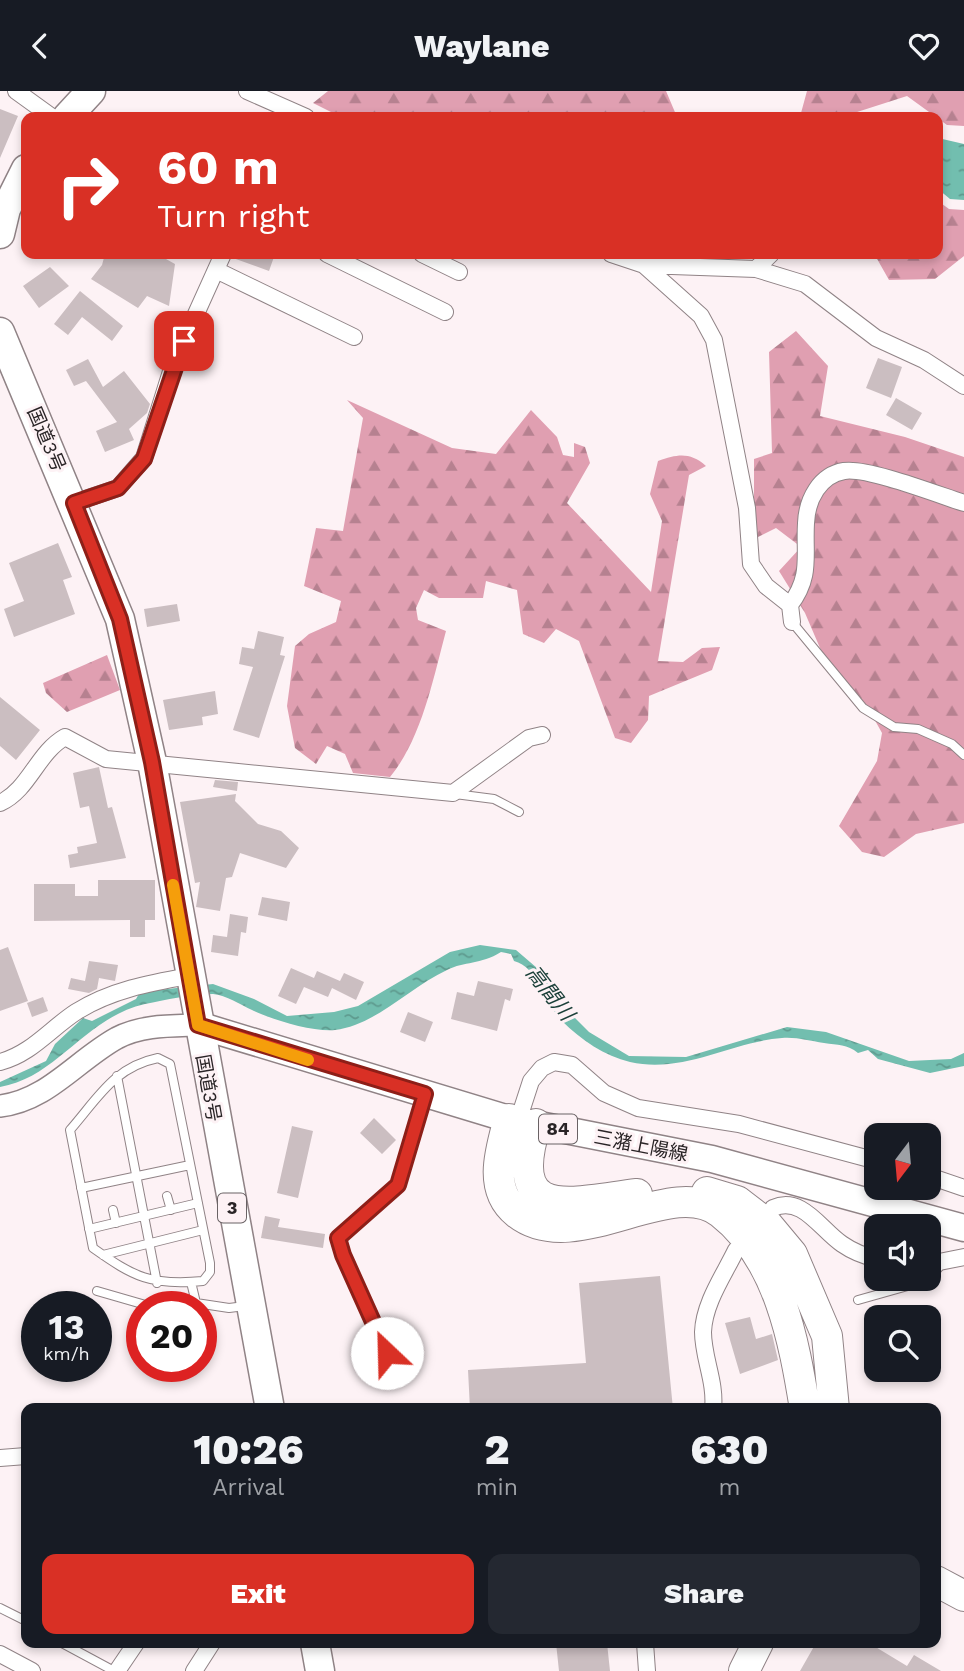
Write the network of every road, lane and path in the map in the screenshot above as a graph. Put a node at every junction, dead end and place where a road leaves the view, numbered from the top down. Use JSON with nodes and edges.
{"nodes":[{"id":1,"x":16,"y":91,"type":"edge"},
{"id":2,"x":91,"y":91,"type":"edge"},
{"id":3,"x":247,"y":91,"type":"edge"},
{"id":4,"x":45,"y":112,"type":"edge"},
{"id":5,"x":72,"y":112,"type":"edge"},
{"id":6,"x":295,"y":112,"type":"edge"},
{"id":7,"x":21,"y":179,"type":"edge"},
{"id":8,"x":0,"y":234,"type":"edge"},
{"id":9,"x":221,"y":259,"type":"edge"},
{"id":10,"x":337,"y":259,"type":"edge"},
{"id":11,"x":433,"y":259,"type":"edge"},
{"id":12,"x":626,"y":259,"type":"edge"},
{"id":13,"x":766,"y":259,"type":"edge"},
{"id":14,"x":644,"y":265,"type":"junction"},
{"id":15,"x":756,"y":269,"type":"junction"},
{"id":16,"x":216,"y":270,"type":"junction"},
{"id":17,"x":459,"y":271,"type":"dead end"},
{"id":18,"x":445,"y":312,"type":"dead end"},
{"id":19,"x":0,"y":332,"type":"edge"},
{"id":20,"x":354,"y":337,"type":"dead end"},
{"id":21,"x":964,"y":386,"type":"edge"},
{"id":22,"x":74,"y":503,"type":"junction"},
{"id":23,"x":964,"y":503,"type":"edge"},
{"id":24,"x":791,"y":613,"type":"junction"},
{"id":25,"x":542,"y":735,"type":"dead end"},
{"id":26,"x":964,"y":755,"type":"edge"},
{"id":27,"x":152,"y":762,"type":"junction"},
{"id":28,"x":453,"y":793,"type":"junction"},
{"id":29,"x":0,"y":803,"type":"edge"},
{"id":30,"x":519,"y":812,"type":"dead end"},
{"id":31,"x":193,"y":997,"type":"junction"},
{"id":32,"x":0,"y":1062,"type":"edge"},
{"id":33,"x":117,"y":1076,"type":"junction"},
{"id":34,"x":425,"y":1094,"type":"junction"},
{"id":35,"x":0,"y":1106,"type":"edge"},
{"id":36,"x":521,"y":1121,"type":"junction"},
{"id":37,"x":864,"y":1158,"type":"edge"},
{"id":38,"x":190,"y":1165,"type":"junction"},
{"id":39,"x":136,"y":1176,"type":"junction"},
{"id":40,"x":942,"y":1180,"type":"edge"},
{"id":41,"x":81,"y":1188,"type":"junction"},
{"id":42,"x":964,"y":1188,"type":"edge"},
{"id":43,"x":167,"y":1196,"type":"dead end"},
{"id":44,"x":198,"y":1203,"type":"junction"},
{"id":45,"x":773,"y":1208,"type":"dead end"},
{"id":46,"x":113,"y":1210,"type":"dead end"},
{"id":47,"x":171,"y":1210,"type":"junction"},
{"id":48,"x":142,"y":1217,"type":"junction"},
{"id":49,"x":116,"y":1223,"type":"junction"},
{"id":50,"x":964,"y":1228,"type":"edge"},
{"id":51,"x":89,"y":1229,"type":"junction"},
{"id":52,"x":203,"y":1230,"type":"junction"},
{"id":53,"x":148,"y":1244,"type":"junction"},
{"id":54,"x":736,"y":1250,"type":"dead end"},
{"id":55,"x":864,"y":1253,"type":"edge"},
{"id":56,"x":103,"y":1255,"type":"junction"},
{"id":57,"x":964,"y":1257,"type":"edge"},
{"id":58,"x":941,"y":1262,"type":"edge"},
{"id":59,"x":191,"y":1282,"type":"junction"},
{"id":60,"x":157,"y":1283,"type":"junction"},
{"id":61,"x":193,"y":1291,"type":"edge"},
{"id":62,"x":890,"y":1291,"type":"edge"},
{"id":63,"x":858,"y":1300,"type":"dead end"},
{"id":64,"x":251,"y":1305,"type":"junction"},
{"id":65,"x":217,"y":1306,"type":"edge"},
{"id":66,"x":387,"y":1353,"type":"dead end"},
{"id":67,"x":269,"y":1403,"type":"edge"},
{"id":68,"x":714,"y":1403,"type":"edge"},
{"id":69,"x":804,"y":1403,"type":"edge"},
{"id":70,"x":833,"y":1403,"type":"edge"},
{"id":71,"x":21,"y":1456,"type":"edge"},
{"id":72,"x":0,"y":1458,"type":"edge"},
{"id":73,"x":941,"y":1584,"type":"edge"},
{"id":74,"x":964,"y":1596,"type":"edge"},
{"id":75,"x":0,"y":1608,"type":"edge"},
{"id":76,"x":21,"y":1618,"type":"edge"},
{"id":77,"x":72,"y":1648,"type":"edge"},
{"id":78,"x":132,"y":1648,"type":"edge"},
{"id":79,"x":209,"y":1648,"type":"edge"},
{"id":80,"x":316,"y":1648,"type":"edge"},
{"id":81,"x":645,"y":1648,"type":"edge"},
{"id":82,"x":756,"y":1648,"type":"edge"},
{"id":83,"x":772,"y":1648,"type":"edge"},
{"id":84,"x":0,"y":1654,"type":"edge"},
{"id":85,"x":32,"y":1671,"type":"edge"},
{"id":86,"x":116,"y":1671,"type":"edge"},
{"id":87,"x":194,"y":1671,"type":"edge"},
{"id":88,"x":320,"y":1671,"type":"edge"},
{"id":89,"x":647,"y":1671,"type":"edge"},
{"id":90,"x":744,"y":1671,"type":"edge"},
{"id":91,"x":761,"y":1671,"type":"edge"}],
"edges":[{"from":1,"to":4,"type":"street"},
{"from":2,"to":5,"type":"highway"},
{"from":3,"to":6,"type":"street"},
{"from":7,"to":8,"type":"highway"},
{"from":9,"to":16,"type":"street"},
{"from":10,"to":18,"type":"street"},
{"from":11,"to":17,"type":"street"},
{"from":12,"to":14,"type":"street"},
{"from":13,"to":15,"type":"street"},
{"from":14,"to":15,"type":"street"},
{"from":14,"to":24,"type":"street"},
{"from":15,"to":21,"type":"street"},
{"from":16,"to":20,"type":"street"},
{"from":16,"to":22,"type":"street"},
{"from":19,"to":22,"type":"highway","name":"国道3号","number":"3"},
{"from":22,"to":27,"type":"highway","name":"国道3号","number":"3"},
{"from":23,"to":24,"type":"street"},
{"from":24,"to":26,"type":"lane"},
{"from":25,"to":28,"type":"street"},
{"from":27,"to":28,"type":"street"},
{"from":27,"to":29,"type":"street"},
{"from":27,"to":31,"type":"highway","name":"国道3号","number":"3"},
{"from":28,"to":30,"type":"lane"},
{"from":31,"to":32,"type":"street"},
{"from":31,"to":34,"type":"main road","name":"三潴上陽線","number":"84"},
{"from":31,"to":35,"type":"street"},
{"from":31,"to":64,"type":"highway","name":"国道3号","number":"3"},
{"from":33,"to":38,"type":"lane"},
{"from":33,"to":39,"type":"lane"},
{"from":33,"to":41,"type":"lane"},
{"from":34,"to":36,"type":"main road","name":"三潴上陽線","number":"84"},
{"from":34,"to":66,"type":"lane"},
{"from":36,"to":37,"type":"street"},
{"from":36,"to":50,"type":"main road","name":"三潴上陽線","number":"84"},
{"from":36,"to":69,"type":"highway"},
{"from":36,"to":70,"type":"highway"},
{"from":38,"to":39,"type":"lane"},
{"from":38,"to":44,"type":"lane"},
{"from":39,"to":41,"type":"lane"},
{"from":39,"to":48,"type":"lane"},
{"from":40,"to":42,"type":"street"},
{"from":41,"to":51,"type":"lane"},
{"from":43,"to":47,"type":"lane"},
{"from":44,"to":47,"type":"lane"},
{"from":44,"to":52,"type":"lane"},
{"from":45,"to":55,"type":"street"},
{"from":46,"to":49,"type":"lane"},
{"from":47,"to":48,"type":"lane"},
{"from":48,"to":49,"type":"lane"},
{"from":48,"to":53,"type":"lane"},
{"from":49,"to":51,"type":"lane"},
{"from":51,"to":56,"type":"lane"},
{"from":52,"to":53,"type":"lane"},
{"from":52,"to":59,"type":"lane"},
{"from":53,"to":56,"type":"lane"},
{"from":53,"to":60,"type":"lane"},
{"from":54,"to":68,"type":"street"},
{"from":56,"to":60,"type":"lane"},
{"from":57,"to":58,"type":"street"},
{"from":59,"to":60,"type":"lane"},
{"from":59,"to":61,"type":"lane"},
{"from":62,"to":63,"type":"lane"},
{"from":64,"to":65,"type":"lane"},
{"from":64,"to":67,"type":"highway","name":"国道3号","number":"3"},
{"from":71,"to":72,"type":"street"},
{"from":73,"to":74,"type":"highway"},
{"from":75,"to":76,"type":"lane"},
{"from":77,"to":86,"type":"lane"},
{"from":78,"to":86,"type":"street"},
{"from":79,"to":87,"type":"street"},
{"from":80,"to":88,"type":"highway"},
{"from":81,"to":89,"type":"street"},
{"from":82,"to":90,"type":"highway"},
{"from":83,"to":91,"type":"highway"},
{"from":84,"to":85,"type":"street"}]}
